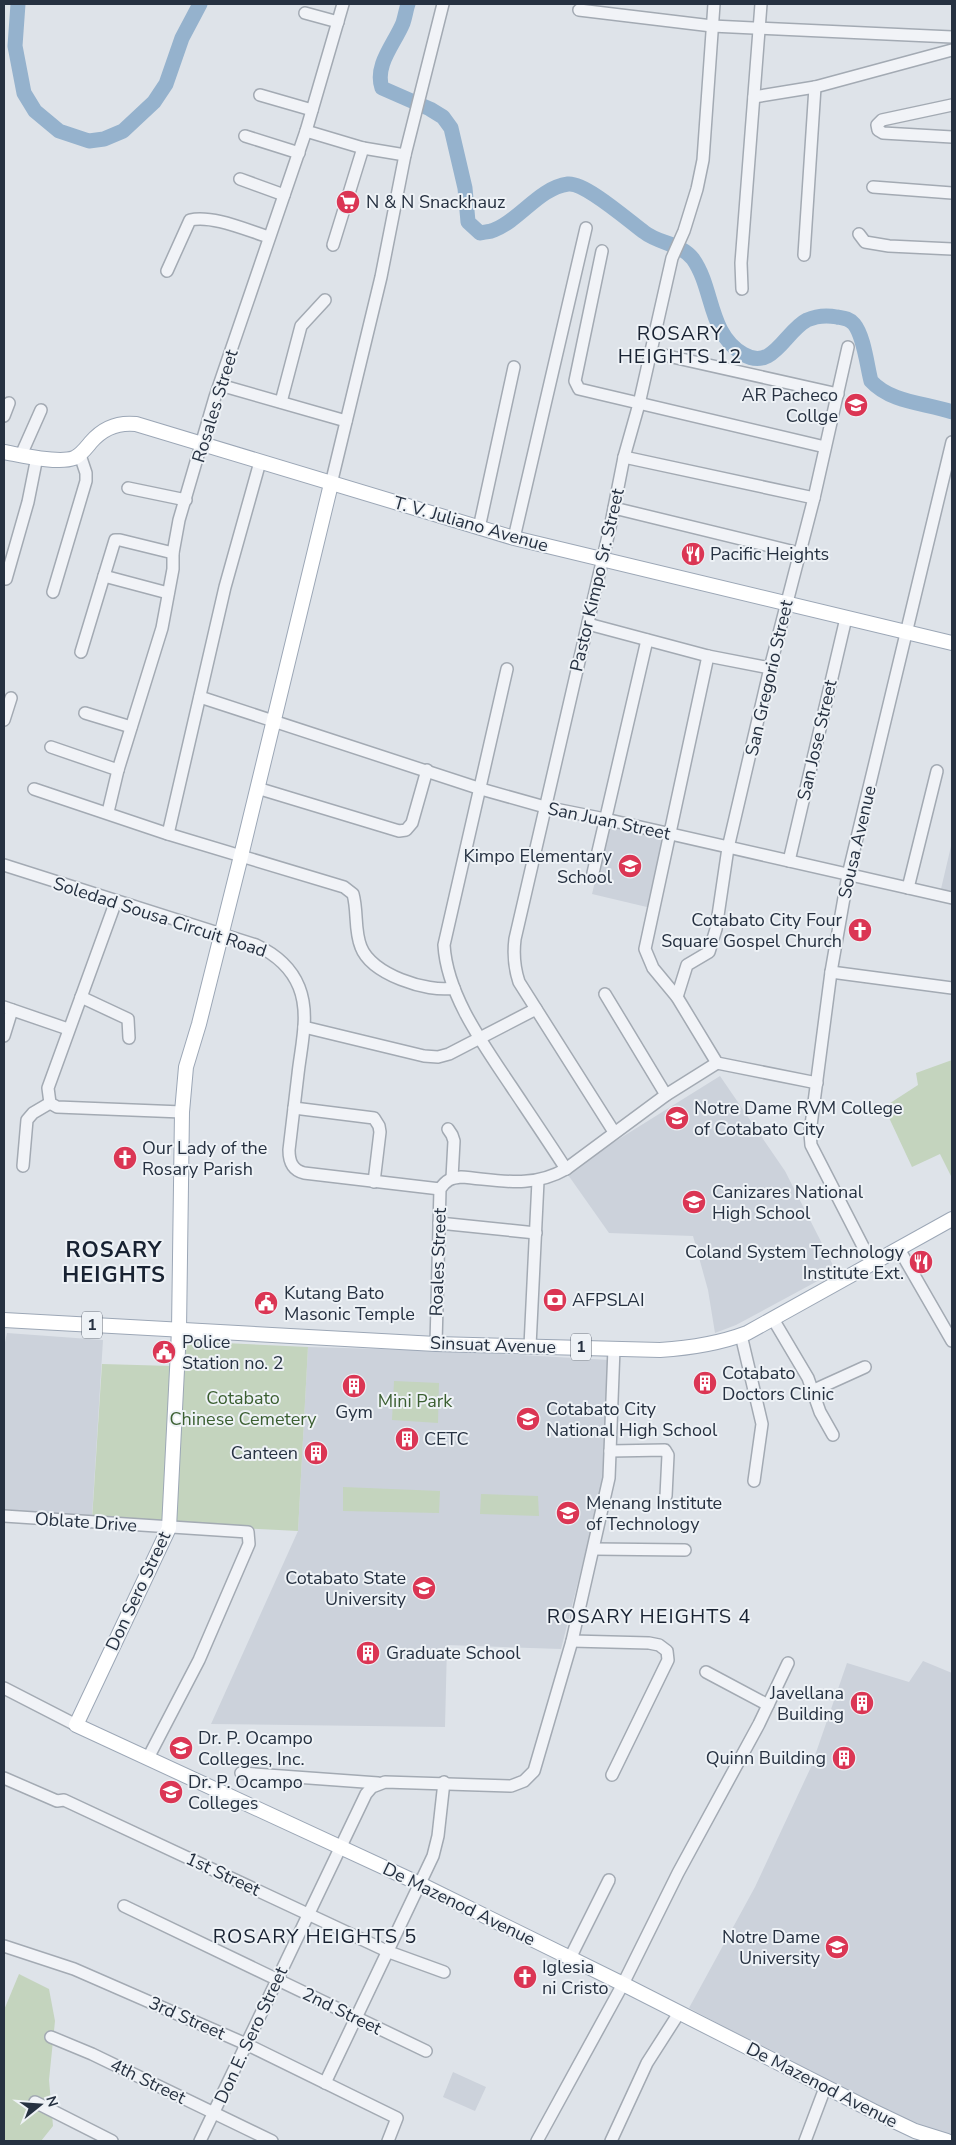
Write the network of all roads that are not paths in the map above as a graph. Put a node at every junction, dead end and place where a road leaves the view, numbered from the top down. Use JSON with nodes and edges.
{"nodes":[{"id":1,"x":343,"y":4,"type":"edge"},
{"id":2,"x":443,"y":4,"type":"edge"},
{"id":3,"x":714,"y":4,"type":"edge"},
{"id":4,"x":761,"y":4,"type":"edge"},
{"id":5,"x":579,"y":10,"type":"dead end"},
{"id":6,"x":305,"y":13,"type":"dead end"},
{"id":7,"x":338,"y":22,"type":"junction"},
{"id":8,"x":712,"y":26,"type":"junction"},
{"id":9,"x":759,"y":27,"type":"junction"},
{"id":10,"x":952,"y":37,"type":"edge"},
{"id":11,"x":952,"y":50,"type":"edge"},
{"id":12,"x":815,"y":87,"type":"junction"},
{"id":13,"x":260,"y":95,"type":"dead end"},
{"id":14,"x":754,"y":97,"type":"junction"},
{"id":15,"x":952,"y":105,"type":"edge"},
{"id":16,"x":312,"y":110,"type":"junction"},
{"id":17,"x":306,"y":132,"type":"junction"},
{"id":18,"x":245,"y":136,"type":"dead end"},
{"id":19,"x":952,"y":137,"type":"edge"},
{"id":20,"x":363,"y":148,"type":"junction"},
{"id":21,"x":299,"y":153,"type":"junction"},
{"id":22,"x":405,"y":155,"type":"junction"},
{"id":23,"x":240,"y":179,"type":"dead end"},
{"id":24,"x":873,"y":187,"type":"dead end"},
{"id":25,"x":952,"y":193,"type":"edge"},
{"id":26,"x":284,"y":195,"type":"junction"},
{"id":27,"x":586,"y":228,"type":"dead end"},
{"id":28,"x":859,"y":234,"type":"dead end"},
{"id":29,"x":270,"y":236,"type":"junction"},
{"id":30,"x":334,"y":245,"type":"dead end"},
{"id":31,"x":952,"y":250,"type":"edge"},
{"id":32,"x":602,"y":251,"type":"dead end"},
{"id":33,"x":804,"y":255,"type":"dead end"},
{"id":34,"x":167,"y":271,"type":"dead end"},
{"id":35,"x":742,"y":289,"type":"dead end"},
{"id":36,"x":325,"y":300,"type":"dead end"},
{"id":37,"x":848,"y":347,"type":"dead end"},
{"id":38,"x":650,"y":352,"type":"junction"},
{"id":39,"x":514,"y":367,"type":"dead end"},
{"id":40,"x":220,"y":385,"type":"junction"},
{"id":41,"x":838,"y":394,"type":"junction"},
{"id":42,"x":9,"y":402,"type":"dead end"},
{"id":43,"x":281,"y":402,"type":"junction"},
{"id":44,"x":639,"y":404,"type":"junction"},
{"id":45,"x":41,"y":410,"type":"dead end"},
{"id":46,"x":4,"y":416,"type":"edge"},
{"id":47,"x":346,"y":421,"type":"junction"},
{"id":48,"x":952,"y":442,"type":"edge"},
{"id":49,"x":202,"y":444,"type":"junction"},
{"id":50,"x":826,"y":447,"type":"junction"},
{"id":51,"x":4,"y":452,"type":"edge"},
{"id":52,"x":20,"y":455,"type":"junction"},
{"id":53,"x":80,"y":455,"type":"junction"},
{"id":54,"x":37,"y":457,"type":"junction"},
{"id":55,"x":624,"y":457,"type":"junction"},
{"id":56,"x":260,"y":462,"type":"junction"},
{"id":57,"x":331,"y":484,"type":"junction"},
{"id":58,"x":128,"y":488,"type":"dead end"},
{"id":59,"x":814,"y":498,"type":"junction"},
{"id":60,"x":186,"y":500,"type":"junction"},
{"id":61,"x":614,"y":508,"type":"junction"},
{"id":62,"x":479,"y":528,"type":"junction"},
{"id":63,"x":514,"y":538,"type":"junction"},
{"id":64,"x":799,"y":552,"type":"junction"},
{"id":65,"x":173,"y":553,"type":"junction"},
{"id":66,"x":603,"y":560,"type":"junction"},
{"id":67,"x":104,"y":576,"type":"junction"},
{"id":68,"x":6,"y":579,"type":"dead end"},
{"id":69,"x":53,"y":592,"type":"dead end"},
{"id":70,"x":168,"y":593,"type":"junction"},
{"id":71,"x":786,"y":604,"type":"junction"},
{"id":72,"x":846,"y":618,"type":"junction"},
{"id":73,"x":588,"y":624,"type":"junction"},
{"id":74,"x":907,"y":632,"type":"junction"},
{"id":75,"x":647,"y":640,"type":"junction"},
{"id":76,"x":952,"y":643,"type":"edge"},
{"id":77,"x":81,"y":652,"type":"dead end"},
{"id":78,"x":708,"y":656,"type":"junction"},
{"id":79,"x":770,"y":668,"type":"junction"},
{"id":80,"x":507,"y":669,"type":"dead end"},
{"id":81,"x":11,"y":698,"type":"dead end"},
{"id":82,"x":200,"y":698,"type":"junction"},
{"id":83,"x":85,"y":713,"type":"dead end"},
{"id":84,"x":4,"y":720,"type":"edge"},
{"id":85,"x":272,"y":721,"type":"junction"},
{"id":86,"x":131,"y":727,"type":"junction"},
{"id":87,"x":51,"y":748,"type":"dead end"},
{"id":88,"x":118,"y":770,"type":"junction"},
{"id":89,"x":428,"y":770,"type":"junction"},
{"id":90,"x":936,"y":771,"type":"dead end"},
{"id":91,"x":257,"y":788,"type":"junction"},
{"id":92,"x":34,"y":789,"type":"dead end"},
{"id":93,"x":481,"y":789,"type":"junction"},
{"id":94,"x":545,"y":807,"type":"junction"},
{"id":95,"x":108,"y":812,"type":"junction"},
{"id":96,"x":605,"y":819,"type":"junction"},
{"id":97,"x":168,"y":834,"type":"junction"},
{"id":98,"x":670,"y":834,"type":"junction"},
{"id":99,"x":728,"y":848,"type":"junction"},
{"id":100,"x":241,"y":856,"type":"junction"},
{"id":101,"x":789,"y":861,"type":"junction"},
{"id":102,"x":4,"y":865,"type":"edge"},
{"id":103,"x":593,"y":873,"type":"dead end"},
{"id":104,"x":848,"y":875,"type":"junction"},
{"id":105,"x":908,"y":888,"type":"junction"},
{"id":106,"x":952,"y":898,"type":"edge"},
{"id":107,"x":116,"y":901,"type":"junction"},
{"id":108,"x":221,"y":935,"type":"junction"},
{"id":109,"x":830,"y":972,"type":"junction"},
{"id":110,"x":454,"y":988,"type":"junction"},
{"id":111,"x":952,"y":988,"type":"edge"},
{"id":112,"x":605,"y":994,"type":"dead end"},
{"id":113,"x":81,"y":997,"type":"junction"},
{"id":114,"x":677,"y":997,"type":"junction"},
{"id":115,"x":8,"y":1008,"type":"edge"},
{"id":116,"x":536,"y":1009,"type":"junction"},
{"id":117,"x":304,"y":1027,"type":"junction"},
{"id":118,"x":68,"y":1029,"type":"junction"},
{"id":119,"x":4,"y":1036,"type":"edge"},
{"id":120,"x":128,"y":1038,"type":"dead end"},
{"id":121,"x":479,"y":1039,"type":"junction"},
{"id":122,"x":717,"y":1063,"type":"junction"},
{"id":123,"x":817,"y":1083,"type":"junction"},
{"id":124,"x":666,"y":1095,"type":"junction"},
{"id":125,"x":50,"y":1103,"type":"junction"},
{"id":126,"x":294,"y":1108,"type":"junction"},
{"id":127,"x":182,"y":1112,"type":"junction"},
{"id":128,"x":448,"y":1129,"type":"dead end"},
{"id":129,"x":614,"y":1132,"type":"junction"},
{"id":130,"x":23,"y":1166,"type":"dead end"},
{"id":131,"x":566,"y":1169,"type":"junction"},
{"id":132,"x":538,"y":1181,"type":"junction"},
{"id":133,"x":374,"y":1182,"type":"junction"},
{"id":134,"x":446,"y":1183,"type":"junction"},
{"id":135,"x":952,"y":1219,"type":"edge"},
{"id":136,"x":439,"y":1223,"type":"junction"},
{"id":137,"x":536,"y":1233,"type":"junction"},
{"id":138,"x":899,"y":1249,"type":"junction"},
{"id":139,"x":872,"y":1264,"type":"junction"},
{"id":140,"x":773,"y":1319,"type":"junction"},
{"id":141,"x":4,"y":1320,"type":"edge"},
{"id":142,"x":180,"y":1330,"type":"junction"},
{"id":143,"x":741,"y":1336,"type":"junction"},
{"id":144,"x":952,"y":1341,"type":"edge"},
{"id":145,"x":436,"y":1344,"type":"junction"},
{"id":146,"x":530,"y":1346,"type":"junction"},
{"id":147,"x":614,"y":1348,"type":"junction"},
{"id":148,"x":865,"y":1367,"type":"dead end"},
{"id":149,"x":812,"y":1391,"type":"junction"},
{"id":150,"x":833,"y":1435,"type":"dead end"},
{"id":151,"x":610,"y":1451,"type":"junction"},
{"id":152,"x":754,"y":1481,"type":"dead end"},
{"id":153,"x":666,"y":1496,"type":"dead end"},
{"id":154,"x":4,"y":1516,"type":"edge"},
{"id":155,"x":169,"y":1528,"type":"junction"},
{"id":156,"x":594,"y":1549,"type":"junction"},
{"id":157,"x":686,"y":1550,"type":"dead end"},
{"id":158,"x":572,"y":1642,"type":"junction"},
{"id":159,"x":788,"y":1663,"type":"dead end"},
{"id":160,"x":706,"y":1672,"type":"dead end"},
{"id":161,"x":4,"y":1688,"type":"edge"},
{"id":162,"x":768,"y":1705,"type":"junction"},
{"id":163,"x":76,"y":1725,"type":"junction"},
{"id":164,"x":148,"y":1758,"type":"junction"},
{"id":165,"x":241,"y":1773,"type":"dead end"},
{"id":166,"x":612,"y":1775,"type":"dead end"},
{"id":167,"x":4,"y":1778,"type":"edge"},
{"id":168,"x":444,"y":1782,"type":"junction"},
{"id":169,"x":378,"y":1783,"type":"junction"},
{"id":170,"x":340,"y":1848,"type":"junction"},
{"id":171,"x":609,"y":1880,"type":"dead end"},
{"id":172,"x":420,"y":1884,"type":"junction"},
{"id":173,"x":124,"y":1906,"type":"dead end"},
{"id":174,"x":308,"y":1914,"type":"junction"},
{"id":175,"x":4,"y":1946,"type":"edge"},
{"id":176,"x":389,"y":1952,"type":"junction"},
{"id":177,"x":570,"y":1958,"type":"junction"},
{"id":178,"x":444,"y":1972,"type":"dead end"},
{"id":179,"x":277,"y":1979,"type":"junction"},
{"id":180,"x":623,"y":1984,"type":"junction"},
{"id":181,"x":679,"y":2013,"type":"junction"},
{"id":182,"x":357,"y":2018,"type":"junction"},
{"id":183,"x":51,"y":2037,"type":"dead end"},
{"id":184,"x":246,"y":2044,"type":"junction"},
{"id":185,"x":426,"y":2051,"type":"dead end"},
{"id":186,"x":326,"y":2083,"type":"junction"},
{"id":187,"x":825,"y":2088,"type":"junction"},
{"id":188,"x":36,"y":2102,"type":"dead end"},
{"id":189,"x":214,"y":2113,"type":"junction"},
{"id":190,"x":914,"y":2136,"type":"edge"},
{"id":191,"x":112,"y":2141,"type":"edge"},
{"id":192,"x":200,"y":2141,"type":"edge"},
{"id":193,"x":272,"y":2141,"type":"edge"},
{"id":194,"x":388,"y":2141,"type":"edge"},
{"id":195,"x":537,"y":2141,"type":"edge"},
{"id":196,"x":611,"y":2141,"type":"edge"},
{"id":197,"x":805,"y":2141,"type":"edge"},
{"id":198,"x":947,"y":2141,"type":"edge"}],
"edges":[{"from":1,"to":7,"type":"street","name":"Rosales Street"},
{"from":2,"to":22,"type":"street"},
{"from":3,"to":8,"type":"street","name":"Pastor Kimpo Sr. Street"},
{"from":4,"to":9,"type":"street"},
{"from":5,"to":8,"type":"street"},
{"from":6,"to":7,"type":"street"},
{"from":7,"to":16,"type":"street","name":"Rosales Street"},
{"from":8,"to":9,"type":"street"},
{"from":8,"to":38,"type":"street","name":"Pastor Kimpo Sr. Street"},
{"from":9,"to":10,"type":"street"},
{"from":9,"to":14,"type":"street"},
{"from":11,"to":12,"type":"street"},
{"from":12,"to":14,"type":"street"},
{"from":12,"to":33,"type":"street"},
{"from":13,"to":16,"type":"street"},
{"from":14,"to":35,"type":"street"},
{"from":15,"to":19,"type":"street"},
{"from":16,"to":17,"type":"street","name":"Rosales Street"},
{"from":17,"to":20,"type":"street"},
{"from":17,"to":21,"type":"street","name":"Rosales Street"},
{"from":18,"to":21,"type":"street"},
{"from":20,"to":22,"type":"street"},
{"from":20,"to":30,"type":"street"},
{"from":21,"to":26,"type":"street","name":"Rosales Street"},
{"from":22,"to":47,"type":"street"},
{"from":23,"to":26,"type":"street"},
{"from":24,"to":25,"type":"street"},
{"from":26,"to":29,"type":"street","name":"Rosales Street"},
{"from":27,"to":63,"type":"street"},
{"from":28,"to":31,"type":"street"},
{"from":29,"to":34,"type":"street"},
{"from":29,"to":40,"type":"street","name":"Rosales Street"},
{"from":32,"to":44,"type":"street"},
{"from":36,"to":43,"type":"street"},
{"from":37,"to":41,"type":"street","name":"San Gregorio Street"},
{"from":38,"to":41,"type":"street"},
{"from":38,"to":44,"type":"street","name":"Pastor Kimpo Sr. Street"},
{"from":39,"to":62,"type":"street"},
{"from":40,"to":43,"type":"street"},
{"from":40,"to":49,"type":"street","name":"Rosales Street"},
{"from":41,"to":50,"type":"street","name":"San Gregorio Street"},
{"from":42,"to":46,"type":"street"},
{"from":43,"to":47,"type":"street"},
{"from":44,"to":50,"type":"street"},
{"from":44,"to":55,"type":"street","name":"Pastor Kimpo Sr. Street"},
{"from":45,"to":52,"type":"street"},
{"from":47,"to":57,"type":"street"},
{"from":48,"to":74,"type":"street","name":"Sousa Avenue"},
{"from":49,"to":53,"type":"main road","name":"T. V. Juliano Avenue"},
{"from":49,"to":56,"type":"main road","name":"T. V. Juliano Avenue"},
{"from":49,"to":60,"type":"street","name":"Rosales Street"},
{"from":50,"to":59,"type":"street","name":"San Gregorio Street"},
{"from":51,"to":52,"type":"main road"},
{"from":52,"to":54,"type":"main road"},
{"from":53,"to":54,"type":"main road"},
{"from":53,"to":69,"type":"street"},
{"from":54,"to":68,"type":"street"},
{"from":55,"to":59,"type":"street"},
{"from":55,"to":61,"type":"street","name":"Pastor Kimpo Sr. Street"},
{"from":56,"to":57,"type":"main road","name":"T. V. Juliano Avenue"},
{"from":56,"to":82,"type":"street"},
{"from":57,"to":62,"type":"main road","name":"T. V. Juliano Avenue"},
{"from":57,"to":85,"type":"main road","name":"Don Sero Street"},
{"from":58,"to":60,"type":"street"},
{"from":59,"to":64,"type":"street","name":"San Gregorio Street"},
{"from":60,"to":65,"type":"street","name":"Rosales Street"},
{"from":61,"to":64,"type":"street"},
{"from":61,"to":66,"type":"street","name":"Pastor Kimpo Sr. Street"},
{"from":62,"to":63,"type":"main road","name":"T. V. Juliano Avenue"},
{"from":63,"to":66,"type":"main road","name":"T. V. Juliano Avenue"},
{"from":64,"to":71,"type":"street","name":"San Gregorio Street"},
{"from":65,"to":67,"type":"street"},
{"from":65,"to":70,"type":"street","name":"Rosales Street"},
{"from":66,"to":71,"type":"main road","name":"T. V. Juliano Avenue"},
{"from":66,"to":73,"type":"street","name":"Pastor Kimpo Sr. Street"},
{"from":67,"to":70,"type":"street"},
{"from":67,"to":77,"type":"street"},
{"from":70,"to":86,"type":"street","name":"Rosales Street"},
{"from":71,"to":72,"type":"main road","name":"T. V. Juliano Avenue"},
{"from":71,"to":79,"type":"street","name":"San Gregorio Street"},
{"from":72,"to":74,"type":"main road","name":"T. V. Juliano Avenue"},
{"from":72,"to":101,"type":"street","name":"San Jose Street"},
{"from":73,"to":75,"type":"street"},
{"from":73,"to":94,"type":"street","name":"Pastor Kimpo Sr. Street"},
{"from":74,"to":76,"type":"main road","name":"T. V. Juliano Avenue"},
{"from":74,"to":104,"type":"street","name":"Sousa Avenue"},
{"from":75,"to":78,"type":"street"},
{"from":75,"to":96,"type":"street"},
{"from":78,"to":79,"type":"street"},
{"from":78,"to":98,"type":"street"},
{"from":79,"to":99,"type":"street","name":"San Gregorio Street"},
{"from":80,"to":93,"type":"street"},
{"from":81,"to":84,"type":"street"},
{"from":82,"to":85,"type":"street","name":"San Juan Street"},
{"from":82,"to":97,"type":"street"},
{"from":83,"to":86,"type":"street"},
{"from":85,"to":89,"type":"street","name":"San Juan Street"},
{"from":85,"to":91,"type":"main road","name":"Don Sero Street"},
{"from":86,"to":88,"type":"street","name":"Rosales Street"},
{"from":87,"to":88,"type":"street"},
{"from":88,"to":95,"type":"street","name":"Rosales Street"},
{"from":89,"to":91,"type":"street"},
{"from":89,"to":93,"type":"street","name":"San Juan Street"},
{"from":90,"to":105,"type":"street"},
{"from":91,"to":100,"type":"main road","name":"Don Sero Street"},
{"from":92,"to":95,"type":"street"},
{"from":93,"to":94,"type":"street","name":"San Juan Street"},
{"from":93,"to":110,"type":"street"},
{"from":94,"to":96,"type":"street","name":"San Juan Street"},
{"from":94,"to":116,"type":"street","name":"Pastor Kimpo Sr. Street"},
{"from":95,"to":97,"type":"street"},
{"from":96,"to":98,"type":"street","name":"San Juan Street"},
{"from":96,"to":103,"type":"street"},
{"from":97,"to":100,"type":"street"},
{"from":98,"to":99,"type":"street","name":"San Juan Street"},
{"from":98,"to":114,"type":"street"},
{"from":99,"to":101,"type":"street","name":"San Juan Street"},
{"from":99,"to":114,"type":"street","name":"San Gregorio Street"},
{"from":100,"to":108,"type":"main road","name":"Don Sero Street"},
{"from":100,"to":110,"type":"street"},
{"from":101,"to":104,"type":"street","name":"San Juan Street"},
{"from":102,"to":107,"type":"street","name":"Soledad Sousa Circuit Road"},
{"from":104,"to":105,"type":"street","name":"San Juan Street"},
{"from":104,"to":109,"type":"street","name":"Sousa Avenue"},
{"from":105,"to":106,"type":"street","name":"San Juan Street"},
{"from":107,"to":108,"type":"street","name":"Soledad Sousa Circuit Road"},
{"from":107,"to":113,"type":"street"},
{"from":108,"to":117,"type":"street","name":"Soledad Sousa Circuit Road"},
{"from":108,"to":127,"type":"main road","name":"Don Sero Street"},
{"from":109,"to":111,"type":"street"},
{"from":109,"to":123,"type":"street","name":"Sousa Avenue"},
{"from":110,"to":121,"type":"street"},
{"from":112,"to":124,"type":"street"},
{"from":113,"to":118,"type":"street"},
{"from":113,"to":120,"type":"street"},
{"from":114,"to":122,"type":"street"},
{"from":115,"to":118,"type":"street"},
{"from":115,"to":119,"type":"street"},
{"from":116,"to":121,"type":"street"},
{"from":116,"to":129,"type":"street","name":"Pastor Kimpo Sr. Street"},
{"from":117,"to":121,"type":"street"},
{"from":117,"to":126,"type":"street","name":"Soledad Sousa Circuit Road"},
{"from":118,"to":125,"type":"street"},
{"from":121,"to":131,"type":"street"},
{"from":122,"to":123,"type":"street"},
{"from":122,"to":124,"type":"street"},
{"from":123,"to":139,"type":"street","name":"Sousa Avenue"},
{"from":124,"to":129,"type":"street"},
{"from":125,"to":127,"type":"street"},
{"from":125,"to":130,"type":"street"},
{"from":126,"to":133,"type":"street","name":"Soledad Sousa Circuit Road"},
{"from":126,"to":133,"type":"street"},
{"from":127,"to":142,"type":"main road","name":"Don Sero Street"},
{"from":128,"to":134,"type":"street","name":"Roales Street"},
{"from":129,"to":131,"type":"street"},
{"from":131,"to":132,"type":"street"},
{"from":132,"to":134,"type":"street","name":"Soledad Sousa Circuit Road"},
{"from":132,"to":137,"type":"street"},
{"from":133,"to":134,"type":"street","name":"Soledad Sousa Circuit Road"},
{"from":134,"to":136,"type":"street","name":"Roales Street"},
{"from":135,"to":138,"type":"main road","name":"Sinsuat Avenue","number":"1"},
{"from":136,"to":137,"type":"street"},
{"from":136,"to":145,"type":"street","name":"Roales Street"},
{"from":137,"to":146,"type":"street"},
{"from":138,"to":139,"type":"main road","name":"Sinsuat Avenue","number":"1"},
{"from":138,"to":144,"type":"street"},
{"from":139,"to":140,"type":"main road","name":"Sinsuat Avenue","number":"1"},
{"from":140,"to":143,"type":"main road","name":"Sinsuat Avenue","number":"1"},
{"from":140,"to":149,"type":"street"},
{"from":141,"to":142,"type":"main road","name":"Sinsuat Avenue","number":"1"},
{"from":142,"to":145,"type":"main road","name":"Sinsuat Avenue","number":"1"},
{"from":142,"to":155,"type":"main road","name":"Don Sero Street"},
{"from":143,"to":147,"type":"main road","name":"Sinsuat Avenue","number":"1"},
{"from":143,"to":152,"type":"street"},
{"from":145,"to":146,"type":"main road","name":"Sinsuat Avenue","number":"1"},
{"from":146,"to":147,"type":"main road","name":"Sinsuat Avenue","number":"1"},
{"from":147,"to":151,"type":"street"},
{"from":148,"to":149,"type":"street"},
{"from":149,"to":150,"type":"street"},
{"from":151,"to":153,"type":"street"},
{"from":151,"to":156,"type":"street"},
{"from":154,"to":155,"type":"street","name":"Oblate Drive"},
{"from":155,"to":163,"type":"main road","name":"Don Sero Street"},
{"from":155,"to":164,"type":"street","name":"Oblate Drive"},
{"from":156,"to":157,"type":"street"},
{"from":156,"to":158,"type":"street"},
{"from":158,"to":166,"type":"street"},
{"from":158,"to":168,"type":"street"},
{"from":159,"to":162,"type":"street"},
{"from":160,"to":162,"type":"street"},
{"from":161,"to":163,"type":"street"},
{"from":162,"to":180,"type":"street"},
{"from":163,"to":164,"type":"main road","name":"De Mazenod Avenue"},
{"from":164,"to":170,"type":"main road","name":"De Mazenod Avenue"},
{"from":165,"to":169,"type":"street"},
{"from":167,"to":174,"type":"street","name":"1st Street"},
{"from":168,"to":169,"type":"street"},
{"from":168,"to":172,"type":"street"},
{"from":169,"to":170,"type":"street","name":"Don E. Sero Street"},
{"from":170,"to":172,"type":"main road","name":"De Mazenod Avenue"},
{"from":170,"to":174,"type":"street","name":"Don E. Sero Street"},
{"from":171,"to":177,"type":"street"},
{"from":172,"to":176,"type":"street"},
{"from":172,"to":177,"type":"main road","name":"De Mazenod Avenue"},
{"from":173,"to":179,"type":"street","name":"2nd Street"},
{"from":174,"to":176,"type":"street","name":"1st Street"},
{"from":174,"to":179,"type":"street","name":"Don E. Sero Street"},
{"from":175,"to":184,"type":"street","name":"3rd Street"},
{"from":176,"to":178,"type":"street","name":"1st Street"},
{"from":176,"to":182,"type":"street"},
{"from":177,"to":180,"type":"main road","name":"De Mazenod Avenue"},
{"from":179,"to":182,"type":"street","name":"2nd Street"},
{"from":179,"to":184,"type":"street","name":"Don E. Sero Street"},
{"from":180,"to":181,"type":"main road","name":"De Mazenod Avenue"},
{"from":180,"to":195,"type":"street"},
{"from":181,"to":187,"type":"main road","name":"De Mazenod Avenue"},
{"from":181,"to":196,"type":"street"},
{"from":182,"to":185,"type":"street","name":"2nd Street"},
{"from":182,"to":186,"type":"street"},
{"from":183,"to":189,"type":"street","name":"4th Street"},
{"from":184,"to":186,"type":"street","name":"3rd Street"},
{"from":184,"to":189,"type":"street","name":"Don E. Sero Street"},
{"from":186,"to":194,"type":"street","name":"3rd Street"},
{"from":187,"to":190,"type":"main road","name":"De Mazenod Avenue"},
{"from":187,"to":197,"type":"street"},
{"from":188,"to":191,"type":"street"},
{"from":189,"to":192,"type":"street","name":"Don E. Sero Street"},
{"from":189,"to":193,"type":"street","name":"4th Street"},
{"from":190,"to":198,"type":"main road","name":"De Mazenod Avenue"}]}
